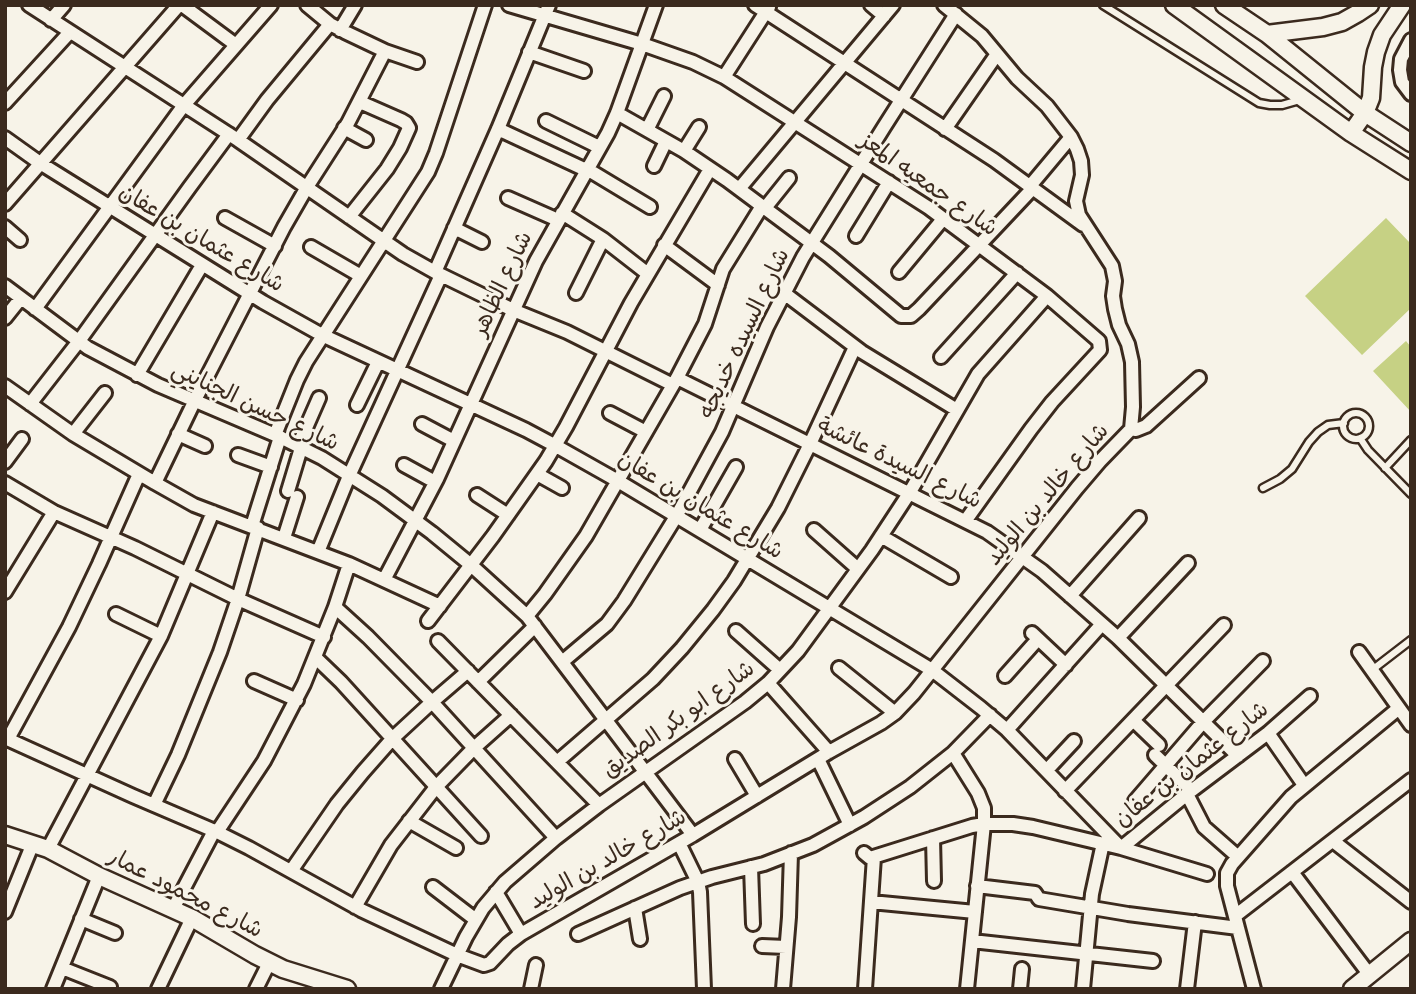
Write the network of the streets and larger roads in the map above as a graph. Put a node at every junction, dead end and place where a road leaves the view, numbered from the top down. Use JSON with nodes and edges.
{"nodes":[{"id":1,"x":29,"y":5,"type":"edge"},
{"id":2,"x":64,"y":5,"type":"edge"},
{"id":3,"x":181,"y":5,"type":"edge"},
{"id":4,"x":271,"y":5,"type":"edge"},
{"id":5,"x":307,"y":5,"type":"edge"},
{"id":6,"x":355,"y":5,"type":"edge"},
{"id":7,"x":485,"y":5,"type":"edge"},
{"id":8,"x":509,"y":5,"type":"edge"},
{"id":9,"x":656,"y":5,"type":"edge"},
{"id":10,"x":871,"y":5,"type":"edge"},
{"id":11,"x":893,"y":5,"type":"edge"},
{"id":12,"x":944,"y":5,"type":"edge"},
{"id":13,"x":1174,"y":5,"type":"edge"},
{"id":14,"x":1224,"y":5,"type":"edge"},
{"id":15,"x":1242,"y":5,"type":"edge"},
{"id":16,"x":1370,"y":5,"type":"edge"},
{"id":17,"x":1402,"y":5,"type":"edge"},
{"id":18,"x":764,"y":8,"type":"edge"},
{"id":19,"x":547,"y":10,"type":"edge"},
{"id":20,"x":956,"y":14,"type":"junction"},
{"id":21,"x":884,"y":16,"type":"junction"},
{"id":22,"x":51,"y":20,"type":"junction"},
{"id":23,"x":335,"y":27,"type":"junction"},
{"id":24,"x":1260,"y":29,"type":"junction"},
{"id":25,"x":70,"y":32,"type":"junction"},
{"id":26,"x":1411,"y":40,"type":"edge"},
{"id":27,"x":642,"y":44,"type":"junction"},
{"id":28,"x":236,"y":45,"type":"junction"},
{"id":29,"x":385,"y":51,"type":"junction"},
{"id":30,"x":529,"y":52,"type":"junction"},
{"id":31,"x":998,"y":54,"type":"junction"},
{"id":32,"x":417,"y":62,"type":"dead end"},
{"id":33,"x":845,"y":62,"type":"junction"},
{"id":34,"x":125,"y":66,"type":"junction"},
{"id":35,"x":584,"y":71,"type":"dead end"},
{"id":36,"x":724,"y":77,"type":"junction"},
{"id":37,"x":1411,"y":94,"type":"edge"},
{"id":38,"x":664,"y":96,"type":"dead end"},
{"id":39,"x":901,"y":99,"type":"junction"},
{"id":40,"x":360,"y":102,"type":"junction"},
{"id":41,"x":5,"y":103,"type":"edge"},
{"id":42,"x":184,"y":105,"type":"junction"},
{"id":43,"x":617,"y":113,"type":"junction"},
{"id":44,"x":1365,"y":113,"type":"junction"},
{"id":45,"x":546,"y":121,"type":"dead end"},
{"id":46,"x":795,"y":122,"type":"junction"},
{"id":47,"x":699,"y":127,"type":"dead end"},
{"id":48,"x":344,"y":128,"type":"junction"},
{"id":49,"x":498,"y":129,"type":"junction"},
{"id":50,"x":945,"y":129,"type":"junction"},
{"id":51,"x":647,"y":130,"type":"junction"},
{"id":52,"x":1350,"y":133,"type":"junction"},
{"id":53,"x":234,"y":137,"type":"junction"},
{"id":54,"x":1071,"y":137,"type":"junction"},
{"id":55,"x":5,"y":138,"type":"edge"},
{"id":56,"x":366,"y":140,"type":"dead end"},
{"id":57,"x":666,"y":141,"type":"junction"},
{"id":58,"x":1411,"y":143,"type":"edge"},
{"id":59,"x":600,"y":147,"type":"junction"},
{"id":60,"x":684,"y":151,"type":"junction"},
{"id":61,"x":40,"y":163,"type":"junction"},
{"id":62,"x":861,"y":164,"type":"junction"},
{"id":63,"x":654,"y":166,"type":"dead end"},
{"id":64,"x":587,"y":169,"type":"junction"},
{"id":65,"x":710,"y":169,"type":"junction"},
{"id":66,"x":1411,"y":171,"type":"edge"},
{"id":67,"x":789,"y":178,"type":"dead end"},
{"id":68,"x":889,"y":182,"type":"junction"},
{"id":69,"x":307,"y":187,"type":"junction"},
{"id":70,"x":1031,"y":187,"type":"junction"},
{"id":71,"x":739,"y":189,"type":"junction"},
{"id":72,"x":508,"y":198,"type":"dead end"},
{"id":73,"x":5,"y":204,"type":"edge"},
{"id":74,"x":650,"y":207,"type":"dead end"},
{"id":75,"x":764,"y":207,"type":"junction"},
{"id":76,"x":109,"y":208,"type":"junction"},
{"id":77,"x":560,"y":216,"type":"junction"},
{"id":78,"x":349,"y":217,"type":"junction"},
{"id":79,"x":225,"y":218,"type":"dead end"},
{"id":80,"x":943,"y":219,"type":"junction"},
{"id":81,"x":5,"y":227,"type":"edge"},
{"id":82,"x":1086,"y":227,"type":"junction"},
{"id":83,"x":454,"y":228,"type":"junction"},
{"id":84,"x":155,"y":235,"type":"junction"},
{"id":85,"x":856,"y":236,"type":"dead end"},
{"id":86,"x":603,"y":239,"type":"junction"},
{"id":87,"x":20,"y":240,"type":"dead end"},
{"id":88,"x":383,"y":241,"type":"junction"},
{"id":89,"x":482,"y":242,"type":"dead end"},
{"id":90,"x":812,"y":243,"type":"junction"},
{"id":91,"x":664,"y":245,"type":"junction"},
{"id":92,"x":275,"y":246,"type":"junction"},
{"id":93,"x":978,"y":246,"type":"junction"},
{"id":94,"x":311,"y":247,"type":"dead end"},
{"id":95,"x":202,"y":265,"type":"junction"},
{"id":96,"x":899,"y":272,"type":"dead end"},
{"id":97,"x":438,"y":273,"type":"junction"},
{"id":98,"x":1017,"y":273,"type":"junction"},
{"id":99,"x":648,"y":274,"type":"junction"},
{"id":100,"x":361,"y":276,"type":"junction"},
{"id":101,"x":718,"y":285,"type":"junction"},
{"id":102,"x":5,"y":286,"type":"edge"},
{"id":103,"x":576,"y":293,"type":"dead end"},
{"id":104,"x":784,"y":293,"type":"junction"},
{"id":105,"x":251,"y":294,"type":"junction"},
{"id":106,"x":1047,"y":296,"type":"junction"},
{"id":107,"x":21,"y":298,"type":"junction"},
{"id":108,"x":34,"y":309,"type":"junction"},
{"id":109,"x":513,"y":310,"type":"junction"},
{"id":110,"x":5,"y":318,"type":"edge"},
{"id":111,"x":322,"y":335,"type":"junction"},
{"id":112,"x":79,"y":341,"type":"junction"},
{"id":113,"x":855,"y":347,"type":"junction"},
{"id":114,"x":606,"y":351,"type":"junction"},
{"id":115,"x":941,"y":357,"type":"dead end"},
{"id":116,"x":378,"y":362,"type":"junction"},
{"id":117,"x":398,"y":371,"type":"junction"},
{"id":118,"x":137,"y":375,"type":"junction"},
{"id":119,"x":1199,"y":378,"type":"dead end"},
{"id":120,"x":675,"y":382,"type":"junction"},
{"id":121,"x":5,"y":386,"type":"edge"},
{"id":122,"x":105,"y":393,"type":"dead end"},
{"id":123,"x":319,"y":398,"type":"dead end"},
{"id":124,"x":194,"y":401,"type":"junction"},
{"id":125,"x":30,"y":404,"type":"junction"},
{"id":126,"x":357,"y":405,"type":"dead end"},
{"id":127,"x":471,"y":405,"type":"junction"},
{"id":128,"x":734,"y":406,"type":"junction"},
{"id":129,"x":957,"y":410,"type":"junction"},
{"id":130,"x":610,"y":413,"type":"dead end"},
{"id":131,"x":422,"y":424,"type":"dead end"},
{"id":132,"x":1130,"y":429,"type":"junction"},
{"id":133,"x":646,"y":432,"type":"junction"},
{"id":134,"x":74,"y":434,"type":"junction"},
{"id":135,"x":178,"y":435,"type":"junction"},
{"id":136,"x":278,"y":436,"type":"junction"},
{"id":137,"x":22,"y":439,"type":"dead end"},
{"id":138,"x":454,"y":440,"type":"junction"},
{"id":139,"x":810,"y":444,"type":"junction"},
{"id":140,"x":205,"y":446,"type":"dead end"},
{"id":141,"x":556,"y":446,"type":"junction"},
{"id":142,"x":299,"y":447,"type":"junction"},
{"id":143,"x":238,"y":456,"type":"dead end"},
{"id":144,"x":5,"y":462,"type":"edge"},
{"id":145,"x":404,"y":466,"type":"dead end"},
{"id":146,"x":271,"y":467,"type":"junction"},
{"id":147,"x":736,"y":467,"type":"dead end"},
{"id":148,"x":139,"y":474,"type":"junction"},
{"id":149,"x":537,"y":474,"type":"junction"},
{"id":150,"x":349,"y":476,"type":"junction"},
{"id":151,"x":618,"y":481,"type":"junction"},
{"id":152,"x":435,"y":482,"type":"junction"},
{"id":153,"x":155,"y":483,"type":"junction"},
{"id":154,"x":7,"y":487,"type":"edge"},
{"id":155,"x":562,"y":488,"type":"dead end"},
{"id":156,"x":910,"y":492,"type":"junction"},
{"id":157,"x":477,"y":495,"type":"dead end"},
{"id":158,"x":54,"y":512,"type":"junction"},
{"id":159,"x":214,"y":512,"type":"junction"},
{"id":160,"x":508,"y":515,"type":"junction"},
{"id":161,"x":677,"y":515,"type":"junction"},
{"id":162,"x":1139,"y":518,"type":"dead end"},
{"id":163,"x":416,"y":520,"type":"junction"},
{"id":164,"x":966,"y":520,"type":"junction"},
{"id":165,"x":255,"y":527,"type":"junction"},
{"id":166,"x":700,"y":530,"type":"junction"},
{"id":167,"x":814,"y":530,"type":"dead end"},
{"id":168,"x":881,"y":536,"type":"junction"},
{"id":169,"x":111,"y":537,"type":"junction"},
{"id":170,"x":284,"y":538,"type":"junction"},
{"id":171,"x":318,"y":552,"type":"junction"},
{"id":172,"x":1022,"y":556,"type":"junction"},
{"id":173,"x":747,"y":558,"type":"junction"},
{"id":174,"x":1188,"y":563,"type":"dead end"},
{"id":175,"x":349,"y":564,"type":"junction"},
{"id":176,"x":471,"y":565,"type":"junction"},
{"id":177,"x":858,"y":569,"type":"junction"},
{"id":178,"x":187,"y":575,"type":"junction"},
{"id":179,"x":951,"y":577,"type":"dead end"},
{"id":180,"x":384,"y":580,"type":"junction"},
{"id":181,"x":5,"y":592,"type":"edge"},
{"id":182,"x":1070,"y":596,"type":"junction"},
{"id":183,"x":238,"y":599,"type":"junction"},
{"id":184,"x":440,"y":606,"type":"junction"},
{"id":185,"x":335,"y":607,"type":"junction"},
{"id":186,"x":830,"y":607,"type":"junction"},
{"id":187,"x":116,"y":614,"type":"dead end"},
{"id":188,"x":428,"y":621,"type":"dead end"},
{"id":189,"x":531,"y":621,"type":"junction"},
{"id":190,"x":1102,"y":624,"type":"junction"},
{"id":191,"x":1224,"y":625,"type":"dead end"},
{"id":192,"x":736,"y":631,"type":"dead end"},
{"id":193,"x":161,"y":636,"type":"junction"},
{"id":194,"x":324,"y":637,"type":"junction"},
{"id":195,"x":1118,"y":638,"type":"junction"},
{"id":196,"x":438,"y":641,"type":"dead end"},
{"id":197,"x":1359,"y":652,"type":"dead end"},
{"id":198,"x":316,"y":658,"type":"junction"},
{"id":199,"x":1263,"y":661,"type":"dead end"},
{"id":200,"x":562,"y":662,"type":"junction"},
{"id":201,"x":1066,"y":665,"type":"junction"},
{"id":202,"x":839,"y":668,"type":"dead end"},
{"id":203,"x":780,"y":670,"type":"junction"},
{"id":204,"x":932,"y":670,"type":"junction"},
{"id":205,"x":468,"y":671,"type":"junction"},
{"id":206,"x":1005,"y":676,"type":"dead end"},
{"id":207,"x":254,"y":681,"type":"dead end"},
{"id":208,"x":478,"y":682,"type":"junction"},
{"id":209,"x":768,"y":683,"type":"junction"},
{"id":210,"x":1166,"y":685,"type":"junction"},
{"id":211,"x":1310,"y":696,"type":"dead end"},
{"id":212,"x":297,"y":700,"type":"junction"},
{"id":213,"x":432,"y":702,"type":"junction"},
{"id":214,"x":1399,"y":708,"type":"junction"},
{"id":215,"x":895,"y":713,"type":"junction"},
{"id":216,"x":511,"y":715,"type":"junction"},
{"id":217,"x":990,"y":715,"type":"junction"},
{"id":218,"x":606,"y":720,"type":"junction"},
{"id":219,"x":1133,"y":720,"type":"junction"},
{"id":220,"x":1203,"y":722,"type":"junction"},
{"id":221,"x":1411,"y":725,"type":"edge"},
{"id":222,"x":1007,"y":730,"type":"junction"},
{"id":223,"x":1268,"y":733,"type":"junction"},
{"id":224,"x":7,"y":738,"type":"edge"},
{"id":225,"x":393,"y":738,"type":"junction"},
{"id":226,"x":1074,"y":741,"type":"dead end"},
{"id":227,"x":474,"y":748,"type":"junction"},
{"id":228,"x":829,"y":752,"type":"junction"},
{"id":229,"x":953,"y":753,"type":"junction"},
{"id":230,"x":1238,"y":756,"type":"junction"},
{"id":231,"x":735,"y":759,"type":"dead end"},
{"id":232,"x":818,"y":760,"type":"junction"},
{"id":233,"x":558,"y":762,"type":"junction"},
{"id":234,"x":1167,"y":765,"type":"junction"},
{"id":235,"x":1047,"y":770,"type":"junction"},
{"id":236,"x":645,"y":772,"type":"junction"},
{"id":237,"x":87,"y":775,"type":"junction"},
{"id":238,"x":1411,"y":780,"type":"edge"},
{"id":239,"x":1304,"y":785,"type":"junction"},
{"id":240,"x":436,"y":787,"type":"junction"},
{"id":241,"x":1065,"y":791,"type":"junction"},
{"id":242,"x":1189,"y":792,"type":"junction"},
{"id":243,"x":757,"y":796,"type":"junction"},
{"id":244,"x":1135,"y":801,"type":"dead end"},
{"id":245,"x":154,"y":805,"type":"junction"},
{"id":246,"x":599,"y":805,"type":"junction"},
{"id":247,"x":409,"y":821,"type":"junction"},
{"id":248,"x":984,"y":824,"type":"junction"},
{"id":249,"x":850,"y":825,"type":"junction"},
{"id":250,"x":216,"y":832,"type":"junction"},
{"id":251,"x":5,"y":835,"type":"edge"},
{"id":252,"x":692,"y":835,"type":"junction"},
{"id":253,"x":481,"y":836,"type":"dead end"},
{"id":254,"x":556,"y":838,"type":"junction"},
{"id":255,"x":933,"y":838,"type":"junction"},
{"id":256,"x":1334,"y":841,"type":"junction"},
{"id":257,"x":679,"y":843,"type":"junction"},
{"id":258,"x":1102,"y":843,"type":"junction"},
{"id":259,"x":40,"y":846,"type":"junction"},
{"id":260,"x":456,"y":848,"type":"dead end"},
{"id":261,"x":1121,"y":848,"type":"junction"},
{"id":262,"x":791,"y":853,"type":"junction"},
{"id":263,"x":1237,"y":856,"type":"junction"},
{"id":264,"x":751,"y":867,"type":"junction"},
{"id":265,"x":291,"y":871,"type":"junction"},
{"id":266,"x":1293,"y":872,"type":"junction"},
{"id":267,"x":1207,"y":874,"type":"dead end"},
{"id":268,"x":99,"y":876,"type":"junction"},
{"id":269,"x":934,"y":881,"type":"dead end"},
{"id":270,"x":698,"y":882,"type":"junction"},
{"id":271,"x":977,"y":886,"type":"junction"},
{"id":272,"x":433,"y":887,"type":"dead end"},
{"id":273,"x":496,"y":892,"type":"junction"},
{"id":274,"x":871,"y":902,"type":"junction"},
{"id":275,"x":1411,"y":902,"type":"edge"},
{"id":276,"x":355,"y":907,"type":"junction"},
{"id":277,"x":635,"y":908,"type":"junction"},
{"id":278,"x":1091,"y":908,"type":"junction"},
{"id":279,"x":6,"y":909,"type":"edge"},
{"id":280,"x":173,"y":909,"type":"junction"},
{"id":281,"x":975,"y":912,"type":"junction"},
{"id":282,"x":192,"y":918,"type":"junction"},
{"id":283,"x":81,"y":919,"type":"junction"},
{"id":284,"x":476,"y":920,"type":"junction"},
{"id":285,"x":1195,"y":922,"type":"junction"},
{"id":286,"x":1236,"y":922,"type":"junction"},
{"id":287,"x":753,"y":924,"type":"dead end"},
{"id":288,"x":115,"y":933,"type":"dead end"},
{"id":289,"x":521,"y":934,"type":"junction"},
{"id":290,"x":578,"y":934,"type":"dead end"},
{"id":291,"x":640,"y":939,"type":"dead end"},
{"id":292,"x":972,"y":941,"type":"junction"},
{"id":293,"x":1411,"y":941,"type":"edge"},
{"id":294,"x":762,"y":946,"type":"dead end"},
{"id":295,"x":786,"y":947,"type":"junction"},
{"id":296,"x":457,"y":955,"type":"junction"},
{"id":297,"x":1086,"y":955,"type":"junction"},
{"id":298,"x":1153,"y":961,"type":"dead end"},
{"id":299,"x":269,"y":963,"type":"junction"},
{"id":300,"x":536,"y":965,"type":"dead end"},
{"id":301,"x":62,"y":968,"type":"junction"},
{"id":302,"x":1022,"y":969,"type":"dead end"},
{"id":303,"x":1369,"y":974,"type":"junction"},
{"id":304,"x":110,"y":987,"type":"edge"},
{"id":305,"x":53,"y":989,"type":"edge"},
{"id":306,"x":158,"y":989,"type":"edge"},
{"id":307,"x":256,"y":989,"type":"edge"},
{"id":308,"x":346,"y":989,"type":"edge"},
{"id":309,"x":441,"y":989,"type":"edge"},
{"id":310,"x":531,"y":989,"type":"edge"},
{"id":311,"x":704,"y":989,"type":"edge"},
{"id":312,"x":783,"y":989,"type":"edge"},
{"id":313,"x":865,"y":989,"type":"edge"},
{"id":314,"x":967,"y":989,"type":"edge"},
{"id":315,"x":1020,"y":989,"type":"edge"},
{"id":316,"x":1083,"y":989,"type":"edge"},
{"id":317,"x":1187,"y":989,"type":"edge"},
{"id":318,"x":1254,"y":989,"type":"edge"},
{"id":319,"x":1352,"y":989,"type":"edge"}],
"edges":[{"from":1,"to":22,"type":"street","name":"شارع السيدة عائشة"},
{"from":2,"to":22,"type":"street"},
{"from":3,"to":28,"type":"street"},
{"from":3,"to":34,"type":"street"},
{"from":4,"to":28,"type":"street"},
{"from":5,"to":23,"type":"street"},
{"from":6,"to":23,"type":"street"},
{"from":7,"to":88,"type":"street"},
{"from":8,"to":19,"type":"street","name":"شارع جمعيه المعز"},
{"from":9,"to":27,"type":"street","name":"شارع الظاهر"},
{"from":10,"to":21,"type":"street"},
{"from":11,"to":21,"type":"street"},
{"from":12,"to":20,"type":"street"},
{"from":13,"to":52,"type":"street"},
{"from":14,"to":24,"type":"street"},
{"from":15,"to":24,"type":"street"},
{"from":16,"to":24,"type":"street"},
{"from":17,"to":44,"type":"street"},
{"from":18,"to":33,"type":"street"},
{"from":18,"to":36,"type":"street"},
{"from":19,"to":27,"type":"street","name":"شارع جمعيه المعز"},
{"from":19,"to":30,"type":"street"},
{"from":20,"to":31,"type":"street"},
{"from":20,"to":39,"type":"street","name":"شارع السيده خديجه"},
{"from":21,"to":33,"type":"street"},
{"from":22,"to":25,"type":"street","name":"شارع السيدة عائشة"},
{"from":23,"to":29,"type":"street"},
{"from":23,"to":53,"type":"street"},
{"from":24,"to":44,"type":"street"},
{"from":25,"to":34,"type":"street","name":"شارع السيدة عائشة"},
{"from":25,"to":41,"type":"street"},
{"from":26,"to":37,"type":"street"},
{"from":27,"to":36,"type":"street","name":"شارع جمعيه المعز"},
{"from":27,"to":43,"type":"street","name":"شارع الظاهر"},
{"from":28,"to":42,"type":"street"},
{"from":29,"to":32,"type":"street"},
{"from":29,"to":40,"type":"street"},
{"from":30,"to":35,"type":"street"},
{"from":30,"to":49,"type":"street"},
{"from":31,"to":50,"type":"street"},
{"from":31,"to":54,"type":"street"},
{"from":33,"to":39,"type":"street"},
{"from":33,"to":46,"type":"street"},
{"from":34,"to":42,"type":"street","name":"شارع السيدة عائشة"},
{"from":34,"to":61,"type":"street"},
{"from":36,"to":46,"type":"street","name":"شارع جمعيه المعز"},
{"from":38,"to":51,"type":"street"},
{"from":39,"to":50,"type":"street"},
{"from":39,"to":62,"type":"street","name":"شارع السيده خديجه"},
{"from":40,"to":48,"type":"street"},
{"from":40,"to":78,"type":"street"},
{"from":42,"to":53,"type":"street","name":"شارع السيدة عائشة"},
{"from":42,"to":76,"type":"street"},
{"from":43,"to":51,"type":"street"},
{"from":43,"to":59,"type":"street","name":"شارع الظاهر"},
{"from":44,"to":52,"type":"street"},
{"from":44,"to":58,"type":"street"},
{"from":45,"to":59,"type":"street"},
{"from":46,"to":62,"type":"street","name":"شارع جمعيه المعز"},
{"from":46,"to":71,"type":"street"},
{"from":47,"to":60,"type":"street"},
{"from":48,"to":56,"type":"street"},
{"from":48,"to":69,"type":"street"},
{"from":49,"to":64,"type":"street"},
{"from":49,"to":83,"type":"street"},
{"from":50,"to":70,"type":"street"},
{"from":51,"to":57,"type":"street"},
{"from":52,"to":66,"type":"street"},
{"from":53,"to":69,"type":"street","name":"شارع السيدة عائشة"},
{"from":53,"to":84,"type":"street"},
{"from":54,"to":70,"type":"street"},
{"from":54,"to":82,"type":"street"},
{"from":55,"to":61,"type":"street","name":"شارع عثمان بن عفان"},
{"from":57,"to":60,"type":"street"},
{"from":57,"to":63,"type":"street"},
{"from":59,"to":64,"type":"street","name":"شارع الظاهر"},
{"from":60,"to":65,"type":"street"},
{"from":61,"to":73,"type":"street"},
{"from":61,"to":76,"type":"street","name":"شارع عثمان بن عفان"},
{"from":62,"to":68,"type":"street","name":"شارع جمعيه المعز"},
{"from":62,"to":90,"type":"street","name":"شارع السيده خديجه"},
{"from":64,"to":74,"type":"street"},
{"from":64,"to":77,"type":"street","name":"شارع الظاهر"},
{"from":65,"to":71,"type":"street"},
{"from":65,"to":91,"type":"street"},
{"from":67,"to":75,"type":"street"},
{"from":68,"to":80,"type":"street","name":"شارع جمعيه المعز"},
{"from":68,"to":85,"type":"street"},
{"from":69,"to":78,"type":"street","name":"شارع السيدة عائشة"},
{"from":69,"to":92,"type":"street"},
{"from":70,"to":82,"type":"street"},
{"from":70,"to":93,"type":"street"},
{"from":71,"to":75,"type":"street"},
{"from":72,"to":77,"type":"street"},
{"from":75,"to":90,"type":"street"},
{"from":75,"to":101,"type":"street"},
{"from":76,"to":84,"type":"street","name":"شارع عثمان بن عفان"},
{"from":76,"to":108,"type":"street"},
{"from":77,"to":86,"type":"street"},
{"from":77,"to":109,"type":"street","name":"شارع الظاهر"},
{"from":78,"to":88,"type":"street","name":"شارع السيدة عائشة"},
{"from":79,"to":92,"type":"street"},
{"from":80,"to":93,"type":"street","name":"شارع جمعيه المعز"},
{"from":80,"to":96,"type":"street"},
{"from":81,"to":87,"type":"street"},
{"from":82,"to":132,"type":"street"},
{"from":83,"to":89,"type":"street"},
{"from":83,"to":97,"type":"street"},
{"from":84,"to":95,"type":"street","name":"شارع عثمان بن عفان"},
{"from":84,"to":112,"type":"street"},
{"from":86,"to":99,"type":"street"},
{"from":86,"to":103,"type":"street"},
{"from":88,"to":97,"type":"street","name":"شارع السيدة عائشة"},
{"from":88,"to":100,"type":"street"},
{"from":90,"to":93,"type":"street"},
{"from":90,"to":104,"type":"street","name":"شارع السيده خديجه"},
{"from":91,"to":99,"type":"street"},
{"from":91,"to":101,"type":"street"},
{"from":92,"to":105,"type":"street"},
{"from":93,"to":98,"type":"street","name":"شارع جمعيه المعز"},
{"from":94,"to":100,"type":"street"},
{"from":95,"to":105,"type":"street","name":"شارع عثمان بن عفان"},
{"from":95,"to":118,"type":"street"},
{"from":97,"to":109,"type":"street","name":"شارع السيدة عائشة"},
{"from":97,"to":117,"type":"street"},
{"from":98,"to":106,"type":"street","name":"شارع جمعيه المعز"},
{"from":98,"to":115,"type":"street"},
{"from":99,"to":114,"type":"street"},
{"from":100,"to":111,"type":"street"},
{"from":101,"to":120,"type":"street"},
{"from":102,"to":107,"type":"street","name":"شارع حسن الجنايني"},
{"from":104,"to":113,"type":"street"},
{"from":104,"to":128,"type":"street","name":"شارع السيده خديجه"},
{"from":105,"to":111,"type":"street","name":"شارع عثمان بن عفان"},
{"from":105,"to":124,"type":"street"},
{"from":106,"to":129,"type":"street","name":"شارع ابو بكر الصديق"},
{"from":106,"to":164,"type":"street","name":"شارع جمعيه المعز"},
{"from":107,"to":108,"type":"street","name":"شارع حسن الجنايني"},
{"from":107,"to":110,"type":"street"},
{"from":108,"to":112,"type":"street","name":"شارع حسن الجنايني"},
{"from":109,"to":114,"type":"street","name":"شارع السيدة عائشة"},
{"from":109,"to":127,"type":"street","name":"شارع الظاهر"},
{"from":111,"to":116,"type":"street","name":"شارع عثمان بن عفان"},
{"from":111,"to":136,"type":"street"},
{"from":112,"to":118,"type":"street","name":"شارع حسن الجنايني"},
{"from":112,"to":125,"type":"street"},
{"from":113,"to":129,"type":"street"},
{"from":113,"to":139,"type":"street"},
{"from":114,"to":120,"type":"street","name":"شارع السيدة عائشة"},
{"from":114,"to":141,"type":"street"},
{"from":116,"to":117,"type":"street","name":"شارع عثمان بن عفان"},
{"from":116,"to":126,"type":"street"},
{"from":117,"to":127,"type":"street","name":"شارع عثمان بن عفان"},
{"from":117,"to":150,"type":"street"},
{"from":118,"to":124,"type":"street","name":"شارع حسن الجنايني"},
{"from":119,"to":132,"type":"street","name":"شارع خالد بن الوليد"},
{"from":120,"to":128,"type":"street","name":"شارع السيدة عائشة"},
{"from":120,"to":133,"type":"street"},
{"from":121,"to":125,"type":"street"},
{"from":122,"to":134,"type":"street"},
{"from":123,"to":142,"type":"street"},
{"from":124,"to":135,"type":"street"},
{"from":124,"to":136,"type":"street","name":"شارع حسن الجنايني"},
{"from":125,"to":134,"type":"street"},
{"from":127,"to":138,"type":"street","name":"شارع الظاهر"},
{"from":127,"to":141,"type":"street","name":"شارع عثمان بن عفان"},
{"from":128,"to":139,"type":"street","name":"شارع السيدة عائشة"},
{"from":128,"to":161,"type":"street","name":"شارع السيده خديجه"},
{"from":129,"to":156,"type":"street","name":"شارع ابو بكر الصديق"},
{"from":130,"to":133,"type":"street"},
{"from":131,"to":138,"type":"street"},
{"from":132,"to":172,"type":"street","name":"شارع خالد بن الوليد"},
{"from":133,"to":151,"type":"street"},
{"from":134,"to":148,"type":"street"},
{"from":135,"to":140,"type":"street"},
{"from":135,"to":153,"type":"street"},
{"from":136,"to":142,"type":"street","name":"شارع حسن الجنايني"},
{"from":136,"to":146,"type":"street"},
{"from":137,"to":144,"type":"street"},
{"from":138,"to":152,"type":"street","name":"شارع الظاهر"},
{"from":139,"to":156,"type":"street","name":"شارع السيدة عائشة"},
{"from":139,"to":173,"type":"street"},
{"from":141,"to":149,"type":"street"},
{"from":141,"to":151,"type":"street","name":"شارع عثمان بن عفان"},
{"from":142,"to":150,"type":"street","name":"شارع حسن الجنايني"},
{"from":142,"to":170,"type":"street"},
{"from":143,"to":146,"type":"street"},
{"from":145,"to":152,"type":"street"},
{"from":146,"to":165,"type":"street"},
{"from":147,"to":166,"type":"street"},
{"from":148,"to":153,"type":"street"},
{"from":148,"to":169,"type":"street"},
{"from":149,"to":155,"type":"street"},
{"from":149,"to":160,"type":"street"},
{"from":150,"to":163,"type":"street","name":"شارع حسن الجنايني"},
{"from":150,"to":171,"type":"street"},
{"from":151,"to":161,"type":"street","name":"شارع عثمان بن عفان"},
{"from":151,"to":189,"type":"street"},
{"from":152,"to":163,"type":"street","name":"شارع الظاهر"},
{"from":153,"to":159,"type":"street"},
{"from":154,"to":158,"type":"street"},
{"from":156,"to":164,"type":"street","name":"شارع السيدة عائشة"},
{"from":156,"to":168,"type":"street","name":"شارع ابو بكر الصديق"},
{"from":157,"to":160,"type":"street"},
{"from":158,"to":169,"type":"street"},
{"from":158,"to":181,"type":"street"},
{"from":159,"to":165,"type":"street"},
{"from":159,"to":178,"type":"street"},
{"from":160,"to":176,"type":"street"},
{"from":161,"to":166,"type":"street","name":"شارع عثمان بن عفان"},
{"from":161,"to":200,"type":"street","name":"شارع السيده خديجه"},
{"from":162,"to":182,"type":"street"},
{"from":163,"to":176,"type":"street","name":"شارع حسن الجنايني"},
{"from":163,"to":180,"type":"street","name":"شارع الظاهر"},
{"from":164,"to":172,"type":"street","name":"شارع السيدة عائشة"},
{"from":165,"to":170,"type":"street"},
{"from":165,"to":183,"type":"street"},
{"from":166,"to":173,"type":"street","name":"شارع عثمان بن عفان"},
{"from":167,"to":177,"type":"street"},
{"from":168,"to":177,"type":"street","name":"شارع ابو بكر الصديق"},
{"from":168,"to":179,"type":"street"},
{"from":169,"to":178,"type":"street"},
{"from":169,"to":224,"type":"street"},
{"from":170,"to":171,"type":"street"},
{"from":171,"to":175,"type":"street"},
{"from":172,"to":182,"type":"street","name":"شارع السيدة عائشة"},
{"from":172,"to":204,"type":"street","name":"شارع خالد بن الوليد"},
{"from":173,"to":186,"type":"street","name":"شارع عثمان بن عفان"},
{"from":173,"to":218,"type":"street"},
{"from":174,"to":195,"type":"street"},
{"from":175,"to":180,"type":"street"},
{"from":175,"to":185,"type":"street"},
{"from":176,"to":184,"type":"street"},
{"from":176,"to":189,"type":"street","name":"شارع حسن الجنايني"},
{"from":177,"to":186,"type":"street","name":"شارع ابو بكر الصديق"},
{"from":178,"to":183,"type":"street"},
{"from":178,"to":193,"type":"street"},
{"from":180,"to":184,"type":"street"},
{"from":182,"to":190,"type":"street","name":"شارع السيدة عائشة"},
{"from":183,"to":194,"type":"street"},
{"from":183,"to":245,"type":"street"},
{"from":184,"to":188,"type":"street"},
{"from":185,"to":194,"type":"street"},
{"from":185,"to":213,"type":"street"},
{"from":186,"to":203,"type":"street","name":"شارع ابو بكر الصديق"},
{"from":186,"to":204,"type":"street","name":"شارع عثمان بن عفان"},
{"from":187,"to":193,"type":"street"},
{"from":189,"to":200,"type":"street","name":"شارع حسن الجنايني"},
{"from":189,"to":208,"type":"street"},
{"from":190,"to":195,"type":"street","name":"شارع السيدة عائشة"},
{"from":190,"to":201,"type":"street"},
{"from":191,"to":210,"type":"street"},
{"from":192,"to":203,"type":"street"},
{"from":193,"to":237,"type":"street"},
{"from":194,"to":198,"type":"street"},
{"from":195,"to":210,"type":"street","name":"شارع السيدة عائشة"},
{"from":196,"to":205,"type":"street"},
{"from":197,"to":214,"type":"street"},
{"from":198,"to":212,"type":"street"},
{"from":198,"to":225,"type":"street"},
{"from":199,"to":220,"type":"street"},
{"from":200,"to":218,"type":"street","name":"شارع حسن الجنايني"},
{"from":201,"to":206,"type":"street"},
{"from":201,"to":222,"type":"street"},
{"from":202,"to":215,"type":"street"},
{"from":203,"to":209,"type":"street","name":"شارع ابو بكر الصديق"},
{"from":204,"to":215,"type":"street","name":"شارع خالد بن الوليد"},
{"from":204,"to":217,"type":"street","name":"شارع عثمان بن عفان"},
{"from":205,"to":208,"type":"street"},
{"from":205,"to":213,"type":"street"},
{"from":207,"to":212,"type":"street"},
{"from":208,"to":216,"type":"street"},
{"from":209,"to":228,"type":"street"},
{"from":209,"to":236,"type":"street","name":"شارع ابو بكر الصديق"},
{"from":210,"to":219,"type":"street"},
{"from":210,"to":220,"type":"street","name":"شارع السيدة عائشة"},
{"from":211,"to":223,"type":"street","name":"شارع عثمان بن عفان"},
{"from":212,"to":250,"type":"street"},
{"from":213,"to":225,"type":"street"},
{"from":213,"to":227,"type":"street"},
{"from":214,"to":221,"type":"street"},
{"from":214,"to":239,"type":"street"},
{"from":215,"to":228,"type":"street","name":"شارع خالد بن الوليد"},
{"from":216,"to":227,"type":"street"},
{"from":216,"to":233,"type":"street"},
{"from":217,"to":222,"type":"street","name":"شارع عثمان بن عفان"},
{"from":217,"to":229,"type":"street"},
{"from":218,"to":233,"type":"street"},
{"from":218,"to":236,"type":"street","name":"شارع حسن الجنايني"},
{"from":219,"to":234,"type":"street"},
{"from":219,"to":241,"type":"street"},
{"from":220,"to":230,"type":"street","name":"شارع السيدة عائشة"},
{"from":220,"to":234,"type":"street"},
{"from":222,"to":235,"type":"street","name":"شارع عثمان بن عفان"},
{"from":223,"to":230,"type":"street","name":"شارع عثمان بن عفان"},
{"from":223,"to":239,"type":"street"},
{"from":224,"to":237,"type":"street","name":"شارع خالد بن الوليد"},
{"from":225,"to":240,"type":"street"},
{"from":225,"to":265,"type":"street"},
{"from":226,"to":235,"type":"street"},
{"from":227,"to":240,"type":"street"},
{"from":227,"to":254,"type":"street"},
{"from":228,"to":232,"type":"street","name":"شارع خالد بن الوليد"},
{"from":229,"to":248,"type":"street"},
{"from":229,"to":249,"type":"street"},
{"from":230,"to":242,"type":"street","name":"شارع عثمان بن عفان"},
{"from":231,"to":243,"type":"street"},
{"from":232,"to":243,"type":"street","name":"شارع خالد بن الوليد"},
{"from":232,"to":249,"type":"street"},
{"from":233,"to":246,"type":"street"},
{"from":234,"to":242,"type":"street"},
{"from":234,"to":244,"type":"street"},
{"from":235,"to":241,"type":"street","name":"شارع عثمان بن عفان"},
{"from":236,"to":246,"type":"street","name":"شارع ابو بكر الصديق"},
{"from":236,"to":252,"type":"street","name":"شارع حسن الجنايني"},
{"from":237,"to":245,"type":"street","name":"شارع خالد بن الوليد"},
{"from":237,"to":259,"type":"street"},
{"from":238,"to":256,"type":"street"},
{"from":239,"to":263,"type":"street"},
{"from":240,"to":247,"type":"street"},
{"from":240,"to":253,"type":"street"},
{"from":241,"to":261,"type":"street","name":"شارع عثمان بن عفان"},
{"from":242,"to":261,"type":"street","name":"شارع عثمان بن عفان"},
{"from":242,"to":263,"type":"street"},
{"from":243,"to":252,"type":"street","name":"شارع خالد بن الوليد"},
{"from":245,"to":250,"type":"street","name":"شارع خالد بن الوليد"},
{"from":246,"to":254,"type":"street","name":"شارع ابو بكر الصديق"},
{"from":247,"to":260,"type":"street"},
{"from":247,"to":276,"type":"street"},
{"from":248,"to":255,"type":"street"},
{"from":248,"to":258,"type":"street"},
{"from":248,"to":271,"type":"street"},
{"from":249,"to":262,"type":"street"},
{"from":250,"to":265,"type":"street","name":"شارع خالد بن الوليد"},
{"from":250,"to":280,"type":"street"},
{"from":251,"to":259,"type":"street","name":"شارع محمود عمار"},
{"from":252,"to":257,"type":"street","name":"شارع خالد بن الوليد"},
{"from":254,"to":273,"type":"street","name":"شارع ابو بكر الصديق"},
{"from":255,"to":269,"type":"street"},
{"from":255,"to":274,"type":"street"},
{"from":256,"to":266,"type":"street"},
{"from":256,"to":275,"type":"street"},
{"from":257,"to":270,"type":"street"},
{"from":257,"to":289,"type":"street","name":"شارع خالد بن الوليد"},
{"from":258,"to":261,"type":"street"},
{"from":258,"to":278,"type":"street"},
{"from":259,"to":268,"type":"street","name":"شارع محمود عمار"},
{"from":259,"to":279,"type":"street"},
{"from":261,"to":267,"type":"street"},
{"from":262,"to":264,"type":"street"},
{"from":262,"to":295,"type":"street"},
{"from":263,"to":286,"type":"street"},
{"from":264,"to":270,"type":"street"},
{"from":264,"to":287,"type":"street"},
{"from":265,"to":276,"type":"street","name":"شارع خالد بن الوليد"},
{"from":266,"to":286,"type":"street"},
{"from":266,"to":303,"type":"street"},
{"from":268,"to":280,"type":"street","name":"شارع محمود عمار"},
{"from":268,"to":283,"type":"street"},
{"from":270,"to":277,"type":"street"},
{"from":270,"to":311,"type":"street"},
{"from":271,"to":278,"type":"street"},
{"from":271,"to":281,"type":"street"},
{"from":272,"to":284,"type":"street"},
{"from":273,"to":284,"type":"street","name":"شارع ابو بكر الصديق"},
{"from":273,"to":289,"type":"street"},
{"from":274,"to":281,"type":"street"},
{"from":274,"to":313,"type":"street"},
{"from":276,"to":296,"type":"street","name":"شارع خالد بن الوليد"},
{"from":277,"to":290,"type":"street"},
{"from":277,"to":291,"type":"street"},
{"from":278,"to":285,"type":"street"},
{"from":278,"to":297,"type":"street"},
{"from":280,"to":282,"type":"street","name":"شارع محمود عمار"},
{"from":281,"to":292,"type":"street"},
{"from":282,"to":299,"type":"street","name":"شارع محمود عمار"},
{"from":282,"to":306,"type":"street"},
{"from":283,"to":288,"type":"street"},
{"from":283,"to":301,"type":"street"},
{"from":284,"to":296,"type":"street","name":"شارع ابو بكر الصديق"},
{"from":285,"to":286,"type":"street"},
{"from":285,"to":317,"type":"street"},
{"from":286,"to":318,"type":"street"},
{"from":289,"to":296,"type":"street","name":"شارع خالد بن الوليد"},
{"from":292,"to":297,"type":"street"},
{"from":292,"to":314,"type":"street"},
{"from":293,"to":303,"type":"street"},
{"from":294,"to":295,"type":"street"},
{"from":295,"to":312,"type":"street"},
{"from":296,"to":309,"type":"street","name":"شارع ابو بكر الصديق"},
{"from":297,"to":298,"type":"street"},
{"from":297,"to":316,"type":"street"},
{"from":299,"to":307,"type":"street"},
{"from":299,"to":308,"type":"street","name":"شارع محمود عمار"},
{"from":300,"to":310,"type":"street"},
{"from":301,"to":304,"type":"street"},
{"from":301,"to":305,"type":"street"},
{"from":302,"to":315,"type":"street"},
{"from":303,"to":319,"type":"street"}]}
